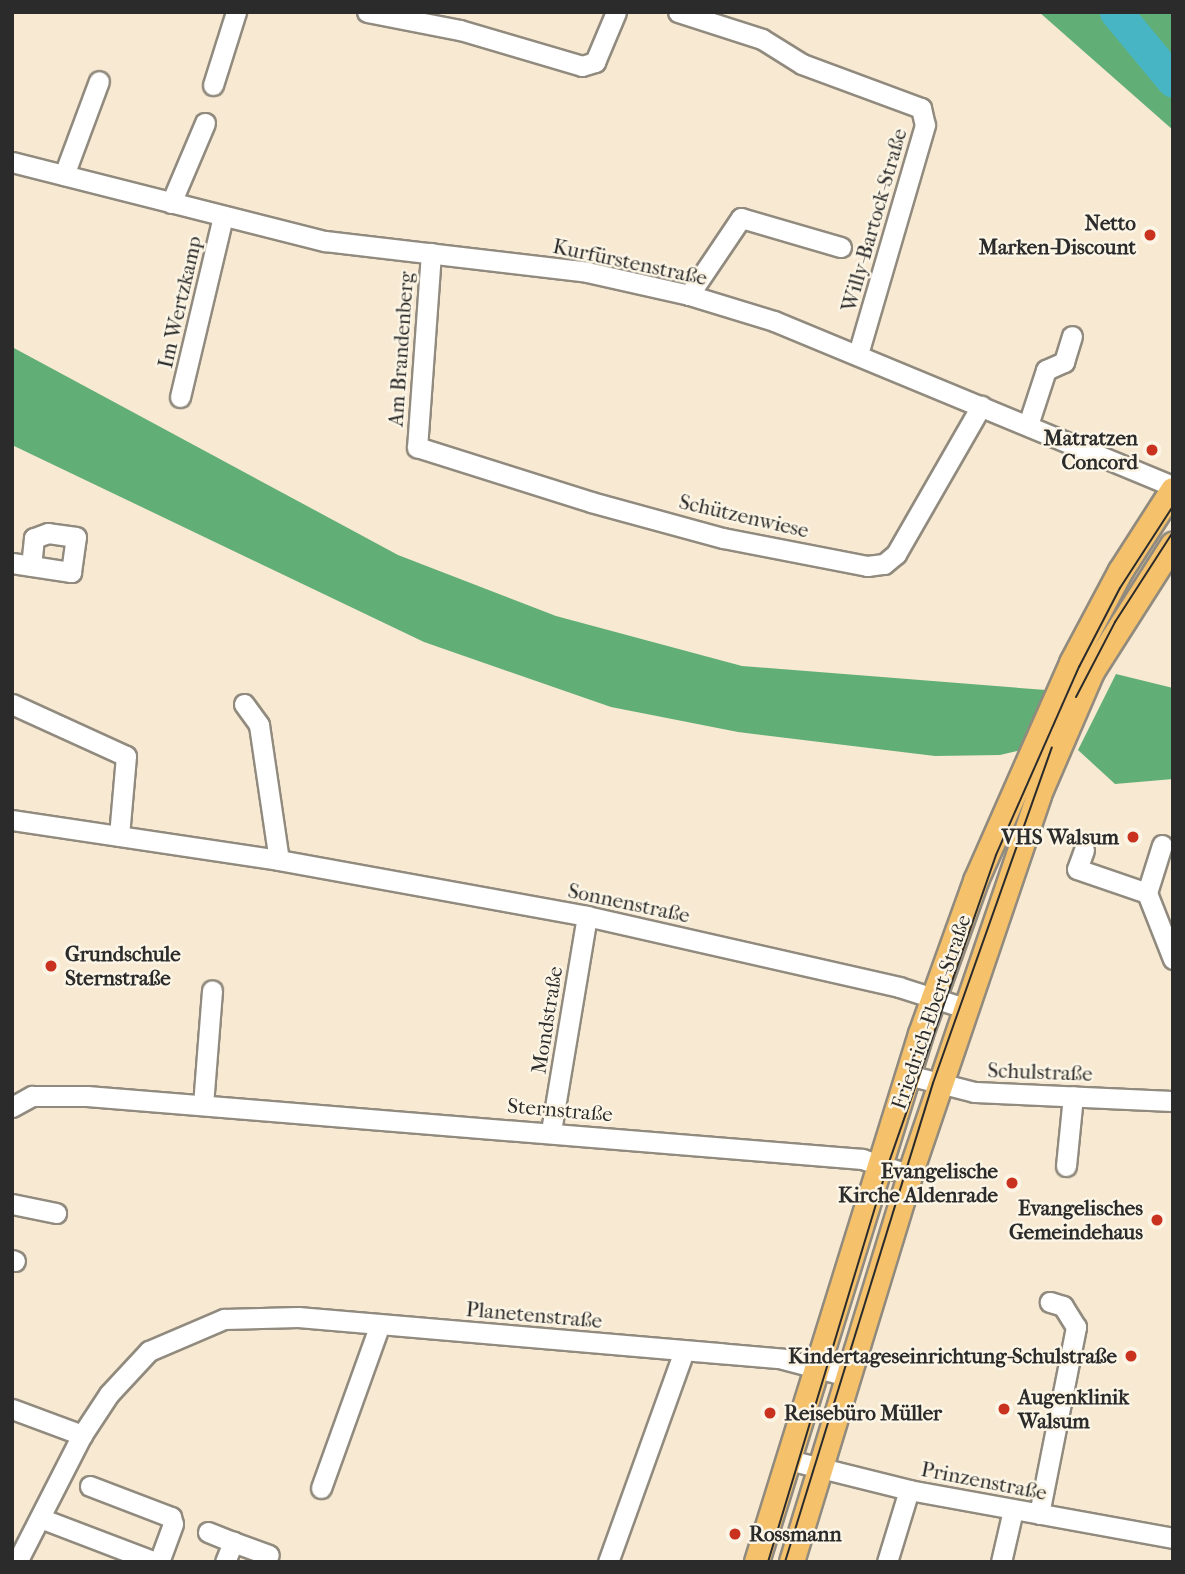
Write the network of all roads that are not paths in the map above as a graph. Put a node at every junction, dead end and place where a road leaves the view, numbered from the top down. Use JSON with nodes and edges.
{"nodes":[{"id":1,"x":236,"y":12,"type":"edge"},
{"id":2,"x":367,"y":12,"type":"edge"},
{"id":3,"x":616,"y":12,"type":"edge"},
{"id":4,"x":678,"y":12,"type":"edge"},
{"id":5,"x":99,"y":81,"type":"dead end"},
{"id":6,"x":213,"y":85,"type":"dead end"},
{"id":7,"x":205,"y":123,"type":"dead end"},
{"id":8,"x":12,"y":162,"type":"edge"},
{"id":9,"x":64,"y":175,"type":"junction"},
{"id":10,"x":171,"y":203,"type":"junction"},
{"id":11,"x":223,"y":216,"type":"junction"},
{"id":12,"x":841,"y":247,"type":"dead end"},
{"id":13,"x":431,"y":253,"type":"junction"},
{"id":14,"x":689,"y":295,"type":"junction"},
{"id":15,"x":1072,"y":336,"type":"dead end"},
{"id":16,"x":858,"y":354,"type":"junction"},
{"id":17,"x":180,"y":397,"type":"dead end"},
{"id":18,"x":981,"y":406,"type":"junction"},
{"id":19,"x":1028,"y":425,"type":"junction"},
{"id":20,"x":417,"y":447,"type":"joint"},
{"id":21,"x":1173,"y":488,"type":"edge"},
{"id":22,"x":1173,"y":545,"type":"edge"},
{"id":23,"x":244,"y":704,"type":"dead end"},
{"id":24,"x":12,"y":705,"type":"edge"},
{"id":25,"x":12,"y":820,"type":"edge"},
{"id":26,"x":119,"y":836,"type":"junction"},
{"id":27,"x":1162,"y":845,"type":"dead end"},
{"id":28,"x":1084,"y":850,"type":"dead end"},
{"id":29,"x":279,"y":860,"type":"junction"},
{"id":30,"x":1147,"y":894,"type":"junction"},
{"id":31,"x":587,"y":916,"type":"junction"},
{"id":32,"x":1173,"y":960,"type":"edge"},
{"id":33,"x":212,"y":990,"type":"dead end"},
{"id":34,"x":934,"y":998,"type":"junction"},
{"id":35,"x":965,"y":1008,"type":"junction"},
{"id":36,"x":908,"y":1075,"type":"junction"},
{"id":37,"x":940,"y":1086,"type":"junction"},
{"id":38,"x":1073,"y":1096,"type":"junction"},
{"id":39,"x":1173,"y":1101,"type":"edge"},
{"id":40,"x":203,"y":1105,"type":"junction"},
{"id":41,"x":12,"y":1107,"type":"edge"},
{"id":42,"x":551,"y":1132,"type":"junction"},
{"id":43,"x":880,"y":1165,"type":"junction"},
{"id":44,"x":1066,"y":1166,"type":"dead end"},
{"id":45,"x":910,"y":1175,"type":"junction"},
{"id":46,"x":12,"y":1204,"type":"edge"},
{"id":47,"x":56,"y":1213,"type":"dead end"},
{"id":48,"x":1050,"y":1302,"type":"dead end"},
{"id":49,"x":380,"y":1324,"type":"junction"},
{"id":50,"x":684,"y":1351,"type":"junction"},
{"id":51,"x":818,"y":1368,"type":"junction"},
{"id":52,"x":848,"y":1376,"type":"junction"},
{"id":53,"x":12,"y":1409,"type":"edge"},
{"id":54,"x":82,"y":1435,"type":"junction"},
{"id":55,"x":789,"y":1460,"type":"junction"},
{"id":56,"x":820,"y":1469,"type":"junction"},
{"id":57,"x":90,"y":1486,"type":"dead end"},
{"id":58,"x":321,"y":1488,"type":"dead end"},
{"id":59,"x":909,"y":1490,"type":"junction"},
{"id":60,"x":1013,"y":1510,"type":"junction"},
{"id":61,"x":1039,"y":1514,"type":"junction"},
{"id":62,"x":40,"y":1518,"type":"junction"},
{"id":63,"x":208,"y":1532,"type":"dead end"},
{"id":64,"x":1173,"y":1538,"type":"edge"},
{"id":65,"x":233,"y":1542,"type":"junction"},
{"id":66,"x":269,"y":1555,"type":"dead end"},
{"id":67,"x":17,"y":1562,"type":"edge"},
{"id":68,"x":157,"y":1562,"type":"edge"},
{"id":69,"x":225,"y":1562,"type":"edge"},
{"id":70,"x":608,"y":1562,"type":"edge"},
{"id":71,"x":757,"y":1562,"type":"edge"},
{"id":72,"x":792,"y":1562,"type":"edge"},
{"id":73,"x":887,"y":1562,"type":"edge"},
{"id":74,"x":1001,"y":1562,"type":"edge"}],
"edges":[{"from":1,"to":6,"type":"street"},
{"from":2,"to":3,"type":"street"},
{"from":4,"to":16,"type":"street","name":"Willy-Bartock-Straße"},
{"from":5,"to":9,"type":"street"},
{"from":7,"to":10,"type":"street"},
{"from":8,"to":9,"type":"street","name":"Kurfürstenstraße"},
{"from":9,"to":10,"type":"street","name":"Kurfürstenstraße"},
{"from":10,"to":11,"type":"street","name":"Kurfürstenstraße"},
{"from":11,"to":13,"type":"street","name":"Kurfürstenstraße"},
{"from":11,"to":17,"type":"street","name":"Im Wertzkamp"},
{"from":12,"to":14,"type":"street"},
{"from":13,"to":14,"type":"street","name":"Kurfürstenstraße"},
{"from":13,"to":20,"type":"street","name":"Am Brandenberg"},
{"from":14,"to":16,"type":"street","name":"Kurfürstenstraße"},
{"from":15,"to":19,"type":"street"},
{"from":16,"to":18,"type":"street","name":"Kurfürstenstraße"},
{"from":18,"to":19,"type":"street","name":"Kurfürstenstraße"},
{"from":18,"to":20,"type":"street","name":"Schützenwiese"},
{"from":19,"to":21,"type":"street","name":"Kurfürstenstraße"},
{"from":21,"to":34,"type":"main road","name":"Friedrich-Ebert-Straße"},
{"from":22,"to":35,"type":"main road","name":"Friedrich-Ebert-Straße"},
{"from":23,"to":29,"type":"street"},
{"from":24,"to":26,"type":"street"},
{"from":25,"to":26,"type":"street","name":"Sonnenstraße"},
{"from":26,"to":29,"type":"street","name":"Sonnenstraße"},
{"from":27,"to":30,"type":"street"},
{"from":28,"to":30,"type":"street"},
{"from":29,"to":31,"type":"street","name":"Sonnenstraße"},
{"from":30,"to":32,"type":"street"},
{"from":31,"to":34,"type":"street","name":"Sonnenstraße"},
{"from":31,"to":42,"type":"street","name":"Mondstraße"},
{"from":33,"to":40,"type":"street"},
{"from":34,"to":35,"type":"street","name":"Sonnenstraße"},
{"from":34,"to":36,"type":"main road","name":"Friedrich-Ebert-Straße"},
{"from":35,"to":37,"type":"main road","name":"Friedrich-Ebert-Straße"},
{"from":36,"to":37,"type":"street","name":"Schulstraße"},
{"from":36,"to":43,"type":"main road","name":"Friedrich-Ebert-Straße"},
{"from":37,"to":38,"type":"street","name":"Schulstraße"},
{"from":37,"to":45,"type":"main road","name":"Friedrich-Ebert-Straße"},
{"from":38,"to":39,"type":"street","name":"Schulstraße"},
{"from":38,"to":44,"type":"street"},
{"from":40,"to":41,"type":"street","name":"Sternstraße"},
{"from":40,"to":42,"type":"street","name":"Sternstraße"},
{"from":42,"to":43,"type":"street","name":"Sternstraße"},
{"from":43,"to":45,"type":"street","name":"Sternstraße"},
{"from":43,"to":51,"type":"main road","name":"Friedrich-Ebert-Straße"},
{"from":45,"to":52,"type":"main road","name":"Friedrich-Ebert-Straße"},
{"from":46,"to":47,"type":"street"},
{"from":48,"to":61,"type":"street"},
{"from":49,"to":50,"type":"street","name":"Planetenstraße"},
{"from":49,"to":54,"type":"street","name":"Planetenstraße"},
{"from":49,"to":58,"type":"street"},
{"from":50,"to":51,"type":"street","name":"Planetenstraße"},
{"from":50,"to":70,"type":"street"},
{"from":51,"to":52,"type":"street","name":"Planetenstraße"},
{"from":51,"to":55,"type":"main road","name":"Friedrich-Ebert-Straße"},
{"from":52,"to":56,"type":"main road","name":"Friedrich-Ebert-Straße"},
{"from":53,"to":54,"type":"street"},
{"from":54,"to":62,"type":"street","name":"Planetenstraße"},
{"from":55,"to":56,"type":"street","name":"Prinzenstraße"},
{"from":55,"to":71,"type":"main road","name":"Friedrich-Ebert-Straße"},
{"from":56,"to":59,"type":"street","name":"Prinzenstraße"},
{"from":56,"to":72,"type":"main road","name":"Friedrich-Ebert-Straße"},
{"from":57,"to":68,"type":"street"},
{"from":59,"to":60,"type":"street","name":"Prinzenstraße"},
{"from":59,"to":73,"type":"street"},
{"from":60,"to":61,"type":"street","name":"Prinzenstraße"},
{"from":60,"to":74,"type":"street"},
{"from":61,"to":64,"type":"street","name":"Prinzenstraße"},
{"from":62,"to":67,"type":"street","name":"Planetenstraße"},
{"from":62,"to":68,"type":"street"},
{"from":63,"to":65,"type":"street"},
{"from":65,"to":66,"type":"street"},
{"from":65,"to":69,"type":"street"}]}
